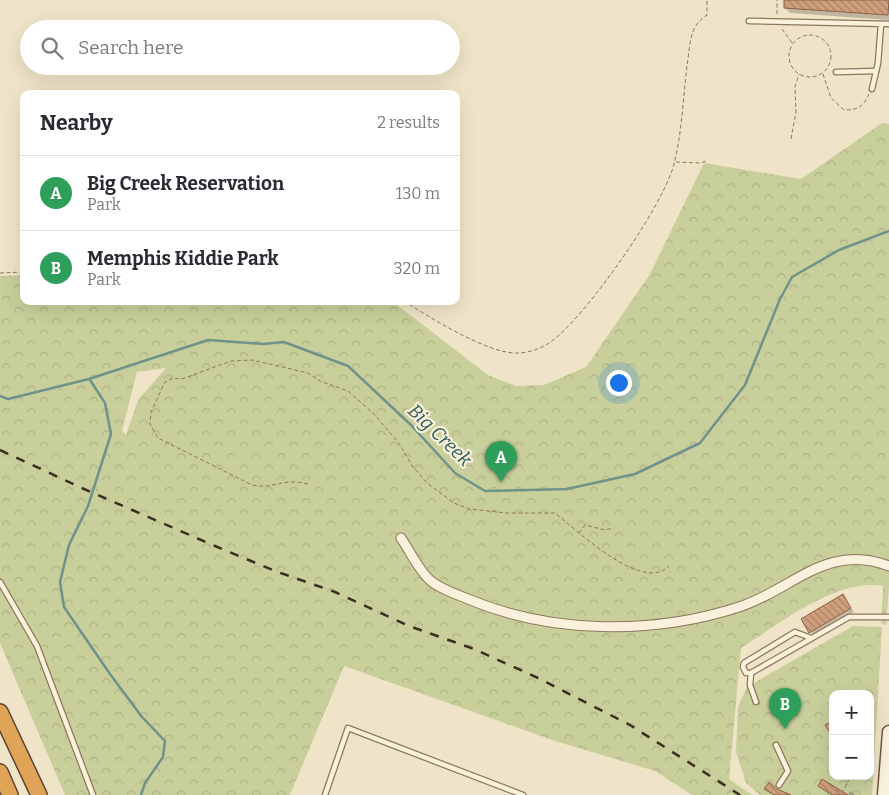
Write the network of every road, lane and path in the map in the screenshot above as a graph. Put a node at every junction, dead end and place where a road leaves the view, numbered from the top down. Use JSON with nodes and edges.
{"nodes":[{"id":1,"x":707,"y":0,"type":"edge"},
{"id":2,"x":749,"y":20,"type":"dead end"},
{"id":3,"x":881,"y":24,"type":"junction"},
{"id":4,"x":889,"y":24,"type":"edge"},
{"id":5,"x":876,"y":70,"type":"junction"},
{"id":6,"x":836,"y":72,"type":"dead end"},
{"id":7,"x":823,"y":73,"type":"junction"},
{"id":8,"x":799,"y":74,"type":"junction"},
{"id":9,"x":872,"y":89,"type":"joint"},
{"id":10,"x":791,"y":139,"type":"dead end"},
{"id":11,"x":707,"y":161,"type":"dead end"},
{"id":12,"x":675,"y":162,"type":"junction"},
{"id":13,"x":20,"y":272,"type":"edge"},
{"id":14,"x":0,"y":273,"type":"edge"},
{"id":15,"x":412,"y":305,"type":"edge"},
{"id":16,"x":308,"y":484,"type":"dead end"},
{"id":17,"x":613,"y":528,"type":"dead end"},
{"id":18,"x":579,"y":533,"type":"junction"},
{"id":19,"x":401,"y":538,"type":"dead end"},
{"id":20,"x":669,"y":566,"type":"dead end"},
{"id":21,"x":889,"y":566,"type":"edge"},
{"id":22,"x":0,"y":582,"type":"edge"},
{"id":23,"x":889,"y":617,"type":"edge"},
{"id":24,"x":811,"y":638,"type":"junction"},
{"id":25,"x":751,"y":673,"type":"junction"},
{"id":26,"x":756,"y":702,"type":"dead end"},
{"id":27,"x":0,"y":712,"type":"edge"},
{"id":28,"x":889,"y":732,"type":"edge"},
{"id":29,"x":776,"y":745,"type":"dead end"},
{"id":30,"x":0,"y":772,"type":"edge"},
{"id":31,"x":849,"y":780,"type":"edge"},
{"id":32,"x":779,"y":785,"type":"dead end"},
{"id":33,"x":836,"y":790,"type":"dead end"},
{"id":34,"x":10,"y":795,"type":"edge"},
{"id":35,"x":39,"y":795,"type":"edge"},
{"id":36,"x":93,"y":795,"type":"edge"},
{"id":37,"x":325,"y":795,"type":"edge"},
{"id":38,"x":523,"y":795,"type":"edge"},
{"id":39,"x":884,"y":795,"type":"edge"}],
"edges":[{"from":1,"to":12,"type":"path"},
{"from":2,"to":3,"type":"lane"},
{"from":3,"to":4,"type":"lane"},
{"from":3,"to":5,"type":"lane"},
{"from":5,"to":6,"type":"lane"},
{"from":5,"to":9,"type":"lane"},
{"from":7,"to":8,"type":"path"},
{"from":7,"to":8,"type":"path"},
{"from":7,"to":9,"type":"path"},
{"from":8,"to":10,"type":"path"},
{"from":11,"to":12,"type":"path"},
{"from":12,"to":15,"type":"path"},
{"from":13,"to":14,"type":"path"},
{"from":16,"to":18,"type":"path"},
{"from":17,"to":18,"type":"path"},
{"from":18,"to":20,"type":"path"},
{"from":19,"to":21,"type":"street"},
{"from":22,"to":36,"type":"lane"},
{"from":23,"to":24,"type":"lane"},
{"from":24,"to":25,"type":"lane"},
{"from":24,"to":25,"type":"lane"},
{"from":25,"to":26,"type":"lane"},
{"from":27,"to":35,"type":"highway"},
{"from":28,"to":39,"type":"main road"},
{"from":29,"to":32,"type":"lane"},
{"from":30,"to":34,"type":"highway"},
{"from":31,"to":33,"type":"path"},
{"from":37,"to":38,"type":"lane"}]}
